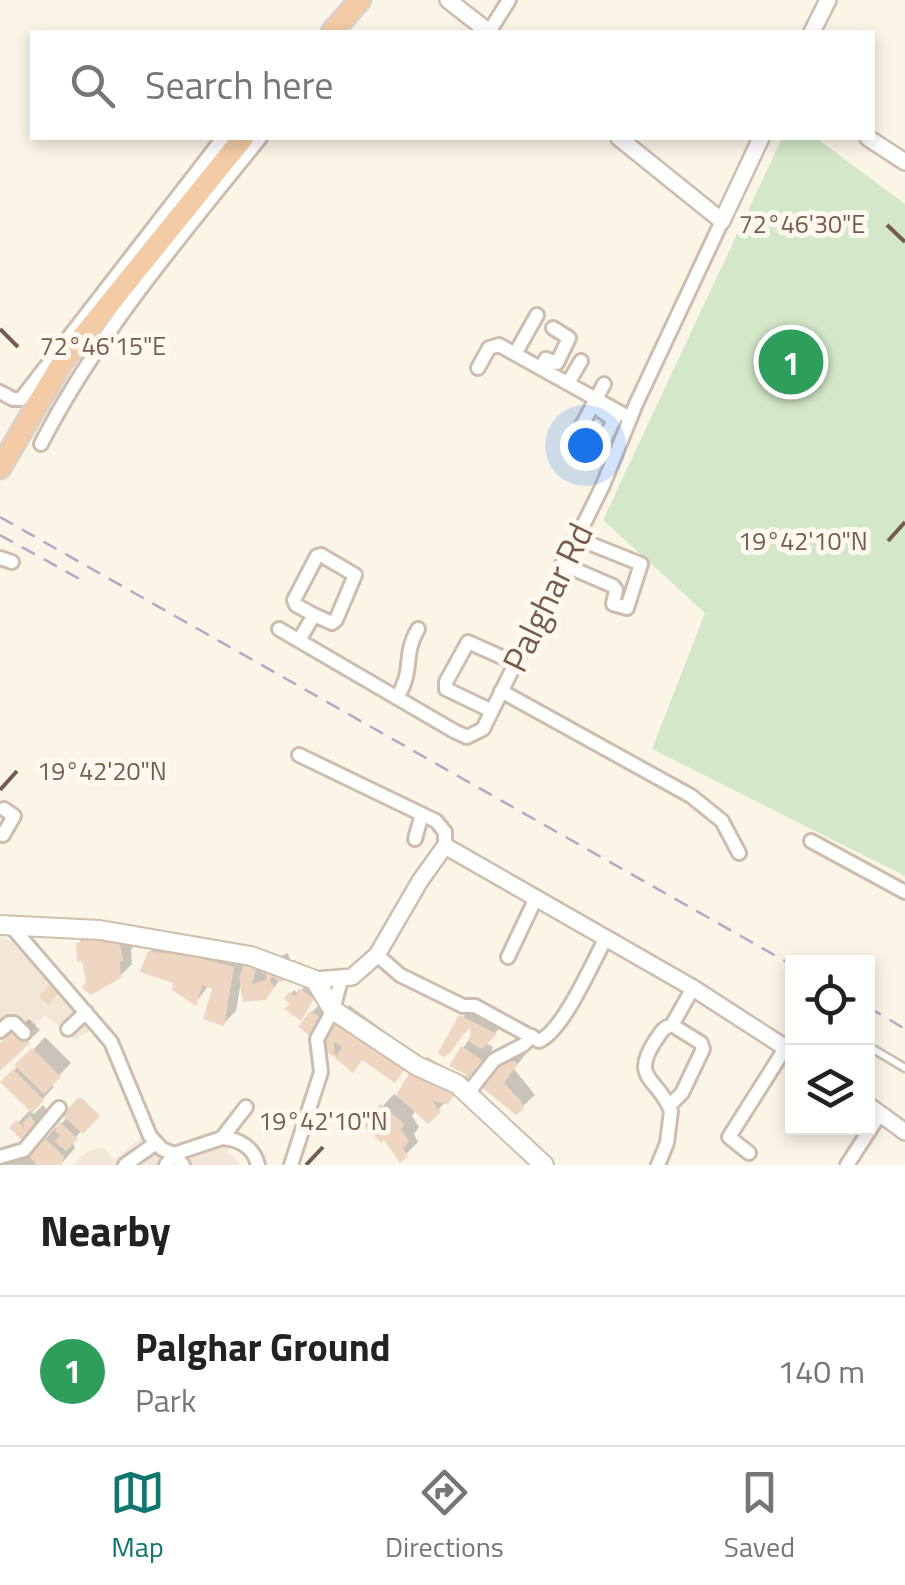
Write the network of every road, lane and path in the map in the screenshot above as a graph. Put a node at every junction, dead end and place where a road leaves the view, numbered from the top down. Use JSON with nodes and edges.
{"nodes":[{"id":1,"x":360,"y":0,"type":"edge"},
{"id":2,"x":448,"y":0,"type":"edge"},
{"id":3,"x":509,"y":0,"type":"edge"},
{"id":4,"x":827,"y":0,"type":"edge"},
{"id":5,"x":334,"y":30,"type":"edge"},
{"id":6,"x":486,"y":30,"type":"edge"},
{"id":7,"x":490,"y":30,"type":"edge"},
{"id":8,"x":813,"y":30,"type":"edge"},
{"id":9,"x":221,"y":140,"type":"edge"},
{"id":10,"x":241,"y":140,"type":"edge"},
{"id":11,"x":258,"y":140,"type":"edge"},
{"id":12,"x":621,"y":140,"type":"edge"},
{"id":13,"x":761,"y":140,"type":"edge"},
{"id":14,"x":871,"y":140,"type":"edge"},
{"id":15,"x":905,"y":162,"type":"edge"},
{"id":16,"x":722,"y":221,"type":"junction"},
{"id":17,"x":537,"y":315,"type":"dead end"},
{"id":18,"x":553,"y":328,"type":"dead end"},
{"id":19,"x":515,"y":354,"type":"junction"},
{"id":20,"x":541,"y":360,"type":"junction"},
{"id":21,"x":581,"y":361,"type":"dead end"},
{"id":22,"x":478,"y":368,"type":"dead end"},
{"id":23,"x":568,"y":383,"type":"junction"},
{"id":24,"x":604,"y":384,"type":"dead end"},
{"id":25,"x":0,"y":392,"type":"edge"},
{"id":26,"x":596,"y":403,"type":"junction"},
{"id":27,"x":630,"y":418,"type":"junction"},
{"id":28,"x":41,"y":444,"type":"dead end"},
{"id":29,"x":0,"y":468,"type":"edge"},
{"id":30,"x":576,"y":538,"type":"junction"},
{"id":31,"x":562,"y":564,"type":"junction"},
{"id":32,"x":314,"y":615,"type":"junction"},
{"id":33,"x":279,"y":629,"type":"dead end"},
{"id":34,"x":418,"y":629,"type":"dead end"},
{"id":35,"x":298,"y":640,"type":"junction"},
{"id":36,"x":515,"y":663,"type":"junction"},
{"id":37,"x":501,"y":691,"type":"junction"},
{"id":38,"x":397,"y":698,"type":"junction"},
{"id":39,"x":492,"y":710,"type":"junction"},
{"id":40,"x":299,"y":754,"type":"dead end"},
{"id":41,"x":4,"y":809,"type":"dead end"},
{"id":42,"x":422,"y":814,"type":"junction"},
{"id":43,"x":1,"y":835,"type":"edge"},
{"id":44,"x":414,"y":839,"type":"dead end"},
{"id":45,"x":810,"y":841,"type":"dead end"},
{"id":46,"x":15,"y":846,"type":"dead end"},
{"id":47,"x":445,"y":846,"type":"junction"},
{"id":48,"x":739,"y":854,"type":"dead end"},
{"id":49,"x":905,"y":892,"type":"edge"},
{"id":50,"x":536,"y":898,"type":"junction"},
{"id":51,"x":5,"y":926,"type":"edge"},
{"id":52,"x":606,"y":938,"type":"junction"},
{"id":53,"x":377,"y":955,"type":"junction"},
{"id":54,"x":508,"y":957,"type":"dead end"},
{"id":55,"x":314,"y":980,"type":"junction"},
{"id":56,"x":341,"y":980,"type":"junction"},
{"id":57,"x":693,"y":988,"type":"junction"},
{"id":58,"x":326,"y":1008,"type":"junction"},
{"id":59,"x":86,"y":1012,"type":"junction"},
{"id":60,"x":672,"y":1025,"type":"junction"},
{"id":61,"x":68,"y":1029,"type":"dead end"},
{"id":62,"x":0,"y":1031,"type":"edge"},
{"id":63,"x":24,"y":1033,"type":"dead end"},
{"id":64,"x":532,"y":1036,"type":"junction"},
{"id":65,"x":785,"y":1047,"type":"edge"},
{"id":66,"x":875,"y":1050,"type":"edge"},
{"id":67,"x":785,"y":1056,"type":"edge"},
{"id":68,"x":905,"y":1068,"type":"edge"},
{"id":69,"x":468,"y":1093,"type":"junction"},
{"id":70,"x":669,"y":1106,"type":"junction"},
{"id":71,"x":59,"y":1108,"type":"dead end"},
{"id":72,"x":246,"y":1108,"type":"dead end"},
{"id":73,"x":875,"y":1111,"type":"edge"},
{"id":74,"x":905,"y":1132,"type":"edge"},
{"id":75,"x":861,"y":1135,"type":"edge"},
{"id":76,"x":222,"y":1138,"type":"junction"},
{"id":77,"x":156,"y":1143,"type":"junction"},
{"id":78,"x":749,"y":1153,"type":"dead end"},
{"id":79,"x":0,"y":1158,"type":"edge"},
{"id":80,"x":18,"y":1161,"type":"edge"},
{"id":81,"x":174,"y":1161,"type":"edge"},
{"id":82,"x":124,"y":1165,"type":"edge"},
{"id":83,"x":258,"y":1165,"type":"edge"},
{"id":84,"x":292,"y":1165,"type":"edge"},
{"id":85,"x":544,"y":1165,"type":"edge"},
{"id":86,"x":658,"y":1165,"type":"edge"},
{"id":87,"x":846,"y":1165,"type":"edge"}],
"edges":[{"from":1,"to":5,"type":"highway"},
{"from":2,"to":6,"type":"street"},
{"from":3,"to":7,"type":"street"},
{"from":4,"to":8,"type":"street"},
{"from":9,"to":25,"type":"street"},
{"from":10,"to":29,"type":"highway"},
{"from":11,"to":28,"type":"street"},
{"from":12,"to":16,"type":"street"},
{"from":13,"to":16,"type":"street","name":"Palghar Rd"},
{"from":14,"to":15,"type":"street"},
{"from":16,"to":27,"type":"street","name":"Palghar Rd"},
{"from":17,"to":19,"type":"street"},
{"from":18,"to":20,"type":"street"},
{"from":19,"to":20,"type":"street"},
{"from":19,"to":22,"type":"street"},
{"from":20,"to":23,"type":"street"},
{"from":21,"to":23,"type":"street"},
{"from":23,"to":26,"type":"street"},
{"from":24,"to":26,"type":"street"},
{"from":26,"to":27,"type":"street"},
{"from":27,"to":30,"type":"street","name":"Palghar Rd"},
{"from":30,"to":31,"type":"street","name":"Palghar Rd"},
{"from":30,"to":31,"type":"street"},
{"from":31,"to":36,"type":"street","name":"Palghar Rd"},
{"from":32,"to":32,"type":"street"},
{"from":32,"to":35,"type":"street"},
{"from":33,"to":35,"type":"street"},
{"from":34,"to":38,"type":"street"},
{"from":35,"to":38,"type":"street"},
{"from":36,"to":37,"type":"street","name":"Palghar Rd"},
{"from":36,"to":39,"type":"street"},
{"from":37,"to":39,"type":"street","name":"Palghar Rd"},
{"from":37,"to":48,"type":"street"},
{"from":38,"to":39,"type":"street","name":"Palghar Rd"},
{"from":40,"to":42,"type":"street"},
{"from":41,"to":43,"type":"street"},
{"from":42,"to":44,"type":"street"},
{"from":42,"to":47,"type":"street"},
{"from":43,"to":46,"type":"street"},
{"from":45,"to":49,"type":"street"},
{"from":47,"to":50,"type":"street"},
{"from":47,"to":53,"type":"street"},
{"from":50,"to":52,"type":"street"},
{"from":50,"to":54,"type":"street"},
{"from":51,"to":55,"type":"main road"},
{"from":51,"to":59,"type":"street"},
{"from":52,"to":57,"type":"street"},
{"from":52,"to":64,"type":"street"},
{"from":53,"to":56,"type":"street"},
{"from":53,"to":64,"type":"street"},
{"from":55,"to":56,"type":"street"},
{"from":55,"to":58,"type":"main road"},
{"from":56,"to":58,"type":"street"},
{"from":57,"to":60,"type":"street"},
{"from":57,"to":65,"type":"street"},
{"from":58,"to":69,"type":"main road"},
{"from":58,"to":84,"type":"street"},
{"from":59,"to":61,"type":"street"},
{"from":59,"to":77,"type":"street"},
{"from":60,"to":70,"type":"street"},
{"from":60,"to":70,"type":"street"},
{"from":62,"to":63,"type":"street"},
{"from":64,"to":69,"type":"street"},
{"from":66,"to":68,"type":"lane"},
{"from":67,"to":78,"type":"street"},
{"from":69,"to":85,"type":"main road"},
{"from":70,"to":86,"type":"street"},
{"from":71,"to":80,"type":"street"},
{"from":72,"to":76,"type":"street"},
{"from":73,"to":74,"type":"street"},
{"from":75,"to":87,"type":"street"},
{"from":76,"to":81,"type":"street"},
{"from":76,"to":83,"type":"street"},
{"from":77,"to":81,"type":"street"},
{"from":77,"to":82,"type":"street"},
{"from":79,"to":80,"type":"street"}]}
